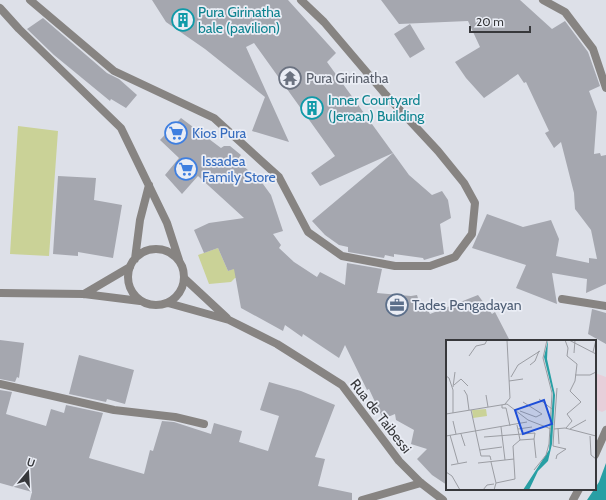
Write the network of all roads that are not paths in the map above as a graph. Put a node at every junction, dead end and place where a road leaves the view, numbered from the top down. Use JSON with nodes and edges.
{"nodes":[{"id":1,"x":30,"y":0,"type":"edge"},
{"id":2,"x":302,"y":0,"type":"edge"},
{"id":3,"x":543,"y":0,"type":"edge"},
{"id":4,"x":0,"y":8,"type":"edge"},
{"id":5,"x":606,"y":88,"type":"edge"},
{"id":6,"x":149,"y":185,"type":"junction"},
{"id":7,"x":135,"y":259,"type":"junction"},
{"id":8,"x":179,"y":260,"type":"junction"},
{"id":9,"x":130,"y":267,"type":"junction"},
{"id":10,"x":185,"y":279,"type":"junction"},
{"id":11,"x":0,"y":293,"type":"edge"},
{"id":12,"x":84,"y":294,"type":"junction"},
{"id":13,"x":562,"y":299,"type":"dead end"},
{"id":14,"x":140,"y":300,"type":"junction"},
{"id":15,"x":168,"y":303,"type":"junction"},
{"id":16,"x":606,"y":306,"type":"edge"},
{"id":17,"x":229,"y":320,"type":"junction"},
{"id":18,"x":0,"y":384,"type":"edge"},
{"id":19,"x":204,"y":424,"type":"dead end"},
{"id":20,"x":606,"y":430,"type":"edge"},
{"id":21,"x":596,"y":453,"type":"edge"},
{"id":22,"x":421,"y":483,"type":"junction"},
{"id":23,"x":578,"y":490,"type":"edge"},
{"id":24,"x":362,"y":500,"type":"edge"},
{"id":25,"x":443,"y":500,"type":"edge"},
{"id":26,"x":573,"y":500,"type":"edge"}],
"edges":[{"from":1,"to":2,"type":"street"},
{"from":3,"to":5,"type":"street"},
{"from":4,"to":6,"type":"street"},
{"from":6,"to":7,"type":"street"},
{"from":6,"to":8,"type":"street"},
{"from":7,"to":8,"type":"street"},
{"from":7,"to":9,"type":"street"},
{"from":8,"to":10,"type":"street"},
{"from":9,"to":12,"type":"street"},
{"from":9,"to":14,"type":"street"},
{"from":10,"to":15,"type":"street"},
{"from":10,"to":17,"type":"street","name":"Rua de Taibessi"},
{"from":11,"to":12,"type":"street"},
{"from":12,"to":14,"type":"street"},
{"from":13,"to":16,"type":"street"},
{"from":14,"to":15,"type":"street"},
{"from":15,"to":17,"type":"street","name":"Rua de Taibessi"},
{"from":17,"to":22,"type":"street","name":"Rua de Taibessi"},
{"from":18,"to":19,"type":"street"},
{"from":20,"to":21,"type":"street"},
{"from":22,"to":24,"type":"street"},
{"from":22,"to":25,"type":"street","name":"Rua de Taibessi"},
{"from":23,"to":26,"type":"street"}]}
